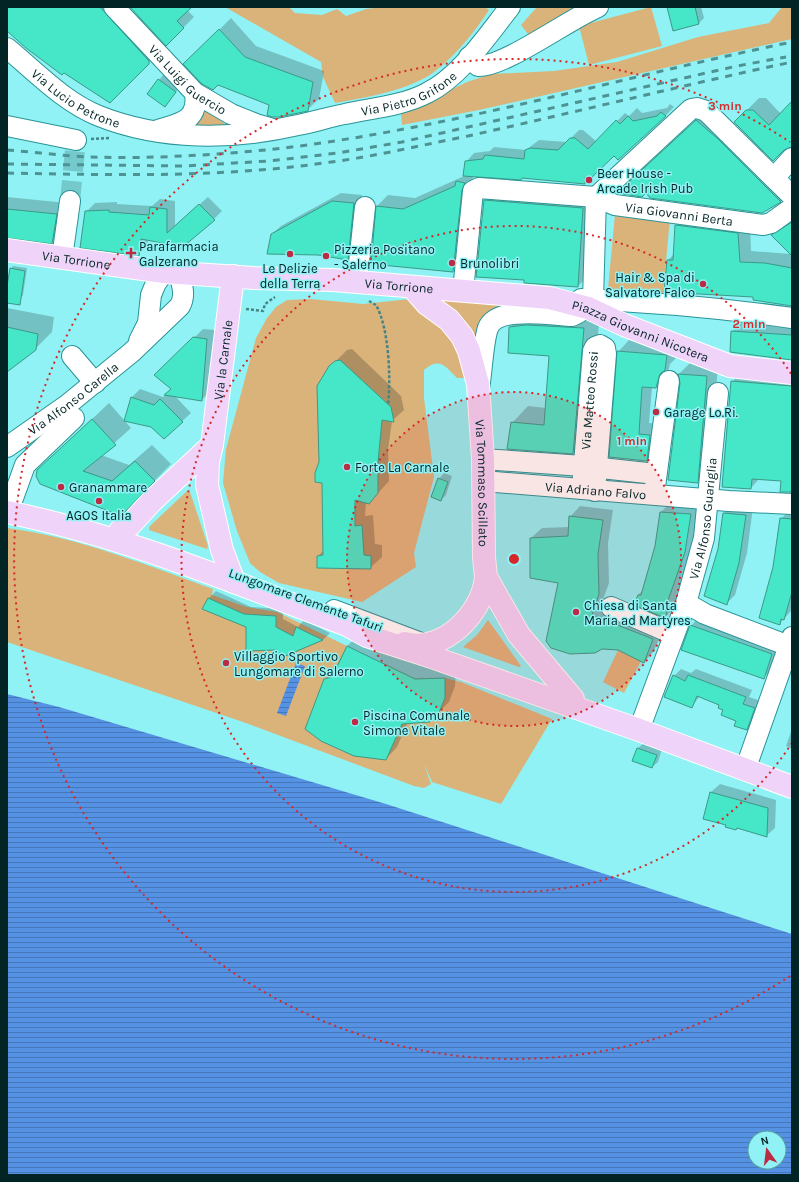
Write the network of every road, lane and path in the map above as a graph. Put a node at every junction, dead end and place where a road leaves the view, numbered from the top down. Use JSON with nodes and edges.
{"nodes":[{"id":1,"x":114,"y":7,"type":"edge"},
{"id":2,"x":510,"y":7,"type":"edge"},
{"id":3,"x":598,"y":7,"type":"edge"},
{"id":4,"x":7,"y":48,"type":"edge"},
{"id":5,"x":469,"y":58,"type":"junction"},
{"id":6,"x":195,"y":93,"type":"junction"},
{"id":7,"x":7,"y":126,"type":"edge"},
{"id":8,"x":276,"y":129,"type":"junction"},
{"id":9,"x":154,"y":131,"type":"junction"},
{"id":10,"x":76,"y":140,"type":"dead end"},
{"id":11,"x":792,"y":158,"type":"edge"},
{"id":12,"x":774,"y":178,"type":"junction"},
{"id":13,"x":792,"y":196,"type":"edge"},
{"id":14,"x":596,"y":197,"type":"junction"},
{"id":15,"x":70,"y":201,"type":"tunnel mouth"},
{"id":16,"x":365,"y":207,"type":"dead end"},
{"id":17,"x":792,"y":208,"type":"edge"},
{"id":18,"x":7,"y":250,"type":"edge"},
{"id":19,"x":62,"y":258,"type":"junction"},
{"id":20,"x":171,"y":272,"type":"junction"},
{"id":21,"x":233,"y":276,"type":"junction"},
{"id":22,"x":413,"y":288,"type":"junction"},
{"id":23,"x":360,"y":291,"type":"junction"},
{"id":24,"x":463,"y":291,"type":"junction"},
{"id":25,"x":280,"y":295,"type":"dead end"},
{"id":26,"x":550,"y":298,"type":"joint"},
{"id":27,"x":588,"y":303,"type":"junction"},
{"id":28,"x":230,"y":306,"type":"junction"},
{"id":29,"x":792,"y":318,"type":"edge"},
{"id":30,"x":132,"y":352,"type":"junction"},
{"id":31,"x":72,"y":356,"type":"dead end"},
{"id":32,"x":792,"y":373,"type":"edge"},
{"id":33,"x":669,"y":380,"type":"dead end"},
{"id":34,"x":95,"y":383,"type":"junction"},
{"id":35,"x":479,"y":388,"type":"junction"},
{"id":36,"x":718,"y":393,"type":"dead end"},
{"id":37,"x":388,"y":405,"type":"dead end"},
{"id":38,"x":74,"y":418,"type":"dead end"},
{"id":39,"x":10,"y":445,"type":"edge"},
{"id":40,"x":212,"y":445,"type":"junction"},
{"id":41,"x":482,"y":459,"type":"junction"},
{"id":42,"x":590,"y":467,"type":"junction"},
{"id":43,"x":7,"y":469,"type":"edge"},
{"id":44,"x":656,"y":474,"type":"junction"},
{"id":45,"x":483,"y":481,"type":"junction"},
{"id":46,"x":589,"y":490,"type":"junction"},
{"id":47,"x":654,"y":495,"type":"junction"},
{"id":48,"x":708,"y":499,"type":"junction"},
{"id":49,"x":792,"y":504,"type":"edge"},
{"id":50,"x":8,"y":508,"type":"edge"},
{"id":51,"x":120,"y":531,"type":"junction"},
{"id":52,"x":232,"y":577,"type":"junction"},
{"id":53,"x":486,"y":577,"type":"junction"},
{"id":54,"x":686,"y":603,"type":"junction"},
{"id":55,"x":611,"y":607,"type":"dead end"},
{"id":56,"x":347,"y":625,"type":"junction"},
{"id":57,"x":673,"y":634,"type":"junction"},
{"id":58,"x":790,"y":642,"type":"edge"},
{"id":59,"x":425,"y":644,"type":"junction"},
{"id":60,"x":573,"y":699,"type":"junction"},
{"id":61,"x":600,"y":712,"type":"junction"},
{"id":62,"x":641,"y":726,"type":"junction"},
{"id":63,"x":747,"y":766,"type":"junction"},
{"id":64,"x":792,"y":778,"type":"edge"},
{"id":65,"x":792,"y":787,"type":"edge"}],
"edges":[{"from":1,"to":6,"type":"street","name":"Via Luigi Guercio"},
{"from":2,"to":5,"type":"street","name":"Via Pietro Grifone"},
{"from":3,"to":5,"type":"street"},
{"from":4,"to":9,"type":"street","name":"Via Lucio Petrone"},
{"from":5,"to":8,"type":"street","name":"Via Pietro Grifone"},
{"from":6,"to":8,"type":"street","name":"Via Luigi Guercio"},
{"from":6,"to":9,"type":"street"},
{"from":7,"to":10,"type":"street"},
{"from":8,"to":9,"type":"street","name":"Via Lucio Petrone"},
{"from":11,"to":12,"type":"street"},
{"from":12,"to":13,"type":"street"},
{"from":12,"to":14,"type":"street"},
{"from":14,"to":17,"type":"street","name":"Via Giovanni Berta"},
{"from":14,"to":24,"type":"street","name":"Via Giovanni Berta"},
{"from":14,"to":27,"type":"street"},
{"from":15,"to":19,"type":"street"},
{"from":16,"to":23,"type":"street"},
{"from":18,"to":19,"type":"main road","name":"Via Torrione"},
{"from":19,"to":20,"type":"main road","name":"Via Torrione"},
{"from":20,"to":21,"type":"main road","name":"Via Torrione"},
{"from":20,"to":30,"type":"street","name":"Via Alfonso Carella"},
{"from":20,"to":30,"type":"street","name":"Via Alfonso Carella"},
{"from":21,"to":23,"type":"main road","name":"Via Torrione"},
{"from":21,"to":28,"type":"main road","name":"Via la Carnale"},
{"from":22,"to":23,"type":"main road","name":"Via Torrione"},
{"from":22,"to":24,"type":"main road","name":"Via Torrione"},
{"from":22,"to":35,"type":"main road","name":"Via Tommaso Scillato"},
{"from":23,"to":37,"type":"path"},
{"from":24,"to":26,"type":"main road","name":"Via Torrione"},
{"from":25,"to":28,"type":"path"},
{"from":26,"to":27,"type":"main road","name":"Piazza Giovanni Nicotera"},
{"from":27,"to":29,"type":"street"},
{"from":27,"to":32,"type":"main road","name":"Piazza Giovanni Nicotera"},
{"from":27,"to":35,"type":"street","name":"Via Tommaso Scillato"},
{"from":28,"to":40,"type":"main road","name":"Via la Carnale"},
{"from":30,"to":34,"type":"street","name":"Via Alfonso Carella"},
{"from":31,"to":34,"type":"street"},
{"from":33,"to":44,"type":"street"},
{"from":34,"to":39,"type":"street","name":"Via Alfonso Carella"},
{"from":35,"to":41,"type":"main road","name":"Via Tommaso Scillato"},
{"from":36,"to":48,"type":"street","name":"Via Alfonso Guariglia"},
{"from":38,"to":50,"type":"street"},
{"from":39,"to":43,"type":"street","name":"Via Alfonso Carella"},
{"from":40,"to":51,"type":"main road"},
{"from":40,"to":52,"type":"main road","name":"Via la Carnale"},
{"from":41,"to":42,"type":"street","name":"Via Adriano Falvo"},
{"from":41,"to":45,"type":"main road","name":"Via Tommaso Scillato"},
{"from":42,"to":44,"type":"street","name":"Via Adriano Falvo"},
{"from":42,"to":46,"type":"street","name":"Via Matteo Rossi"},
{"from":44,"to":47,"type":"street"},
{"from":45,"to":46,"type":"street","name":"Via Adriano Falvo"},
{"from":45,"to":53,"type":"main road","name":"Via Tommaso Scillato"},
{"from":46,"to":47,"type":"street","name":"Via Adriano Falvo"},
{"from":47,"to":48,"type":"street","name":"Via Adriano Falvo"},
{"from":48,"to":49,"type":"street","name":"Via Adriano Falvo"},
{"from":48,"to":54,"type":"street","name":"Via Alfonso Guariglia"},
{"from":50,"to":51,"type":"street","name":"Lungomare Clemente Tafuri"},
{"from":50,"to":52,"type":"main road","name":"Lungomare Clemente Tafuri"},
{"from":51,"to":52,"type":"street","name":"Lungomare Clemente Tafuri"},
{"from":52,"to":56,"type":"main road","name":"Lungomare Clemente Tafuri"},
{"from":52,"to":59,"type":"street","name":"Lungomare Clemente Tafuri"},
{"from":53,"to":59,"type":"main road","name":"Via Tommaso Scillato"},
{"from":53,"to":60,"type":"main road","name":"Via Tommaso Scillato"},
{"from":54,"to":57,"type":"street","name":"Via Alfonso Guariglia"},
{"from":54,"to":58,"type":"street"},
{"from":55,"to":57,"type":"street"},
{"from":56,"to":59,"type":"main road","name":"Via Tommaso Scillato"},
{"from":56,"to":61,"type":"main road","name":"Lungomare Clemente Tafuri"},
{"from":57,"to":62,"type":"street","name":"Via Alfonso Guariglia"},
{"from":58,"to":63,"type":"street"},
{"from":59,"to":60,"type":"street","name":"Lungomare Clemente Tafuri"},
{"from":60,"to":61,"type":"street","name":"Lungomare Clemente Tafuri"},
{"from":61,"to":62,"type":"main road"},
{"from":62,"to":63,"type":"main road"},
{"from":63,"to":64,"type":"street"},
{"from":63,"to":65,"type":"main road"}]}
